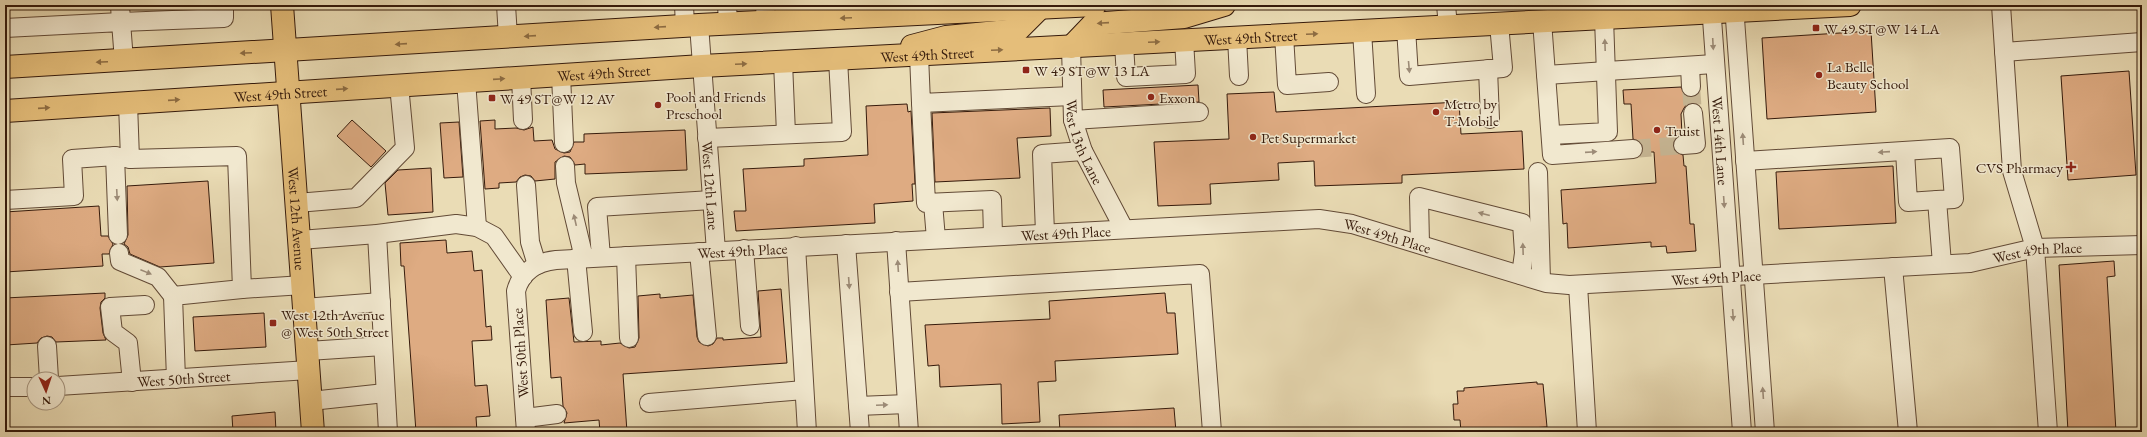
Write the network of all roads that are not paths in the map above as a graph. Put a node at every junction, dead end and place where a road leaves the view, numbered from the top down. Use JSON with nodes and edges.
{"nodes":[{"id":1,"x":224,"y":5,"type":"edge"},
{"id":2,"x":282,"y":5,"type":"edge"},
{"id":3,"x":506,"y":5,"type":"edge"},
{"id":4,"x":1095,"y":5,"type":"edge"},
{"id":5,"x":1224,"y":5,"type":"edge"},
{"id":6,"x":1446,"y":5,"type":"edge"},
{"id":7,"x":1850,"y":5,"type":"edge"},
{"id":8,"x":2001,"y":5,"type":"edge"},
{"id":9,"x":1040,"y":6,"type":"edge"},
{"id":10,"x":1711,"y":8,"type":"edge"},
{"id":11,"x":1734,"y":8,"type":"edge"},
{"id":12,"x":890,"y":10,"type":"edge"},
{"id":13,"x":766,"y":13,"type":"edge"},
{"id":14,"x":121,"y":14,"type":"edge"},
{"id":15,"x":728,"y":14,"type":"edge"},
{"id":16,"x":689,"y":18,"type":"edge"},
{"id":17,"x":1604,"y":18,"type":"junction"},
{"id":18,"x":1542,"y":21,"type":"junction"},
{"id":19,"x":1499,"y":24,"type":"junction"},
{"id":20,"x":1448,"y":26,"type":"junction"},
{"id":21,"x":5,"y":28,"type":"edge"},
{"id":22,"x":1406,"y":28,"type":"junction"},
{"id":23,"x":1362,"y":31,"type":"junction"},
{"id":24,"x":1284,"y":35,"type":"junction"},
{"id":25,"x":508,"y":37,"type":"junction"},
{"id":26,"x":1237,"y":38,"type":"junction"},
{"id":27,"x":1184,"y":40,"type":"junction"},
{"id":28,"x":2142,"y":42,"type":"edge"},
{"id":29,"x":1124,"y":44,"type":"junction"},
{"id":30,"x":1071,"y":47,"type":"junction"},
{"id":31,"x":285,"y":51,"type":"junction"},
{"id":32,"x":2004,"y":52,"type":"junction"},
{"id":33,"x":919,"y":55,"type":"junction"},
{"id":34,"x":877,"y":57,"type":"junction"},
{"id":35,"x":838,"y":59,"type":"junction"},
{"id":36,"x":124,"y":61,"type":"junction"},
{"id":37,"x":783,"y":62,"type":"junction"},
{"id":38,"x":1714,"y":64,"type":"junction"},
{"id":39,"x":702,"y":66,"type":"junction"},
{"id":40,"x":1690,"y":66,"type":"junction"},
{"id":41,"x":5,"y":68,"type":"edge"},
{"id":42,"x":1488,"y":69,"type":"junction"},
{"id":43,"x":1606,"y":71,"type":"junction"},
{"id":44,"x":561,"y":75,"type":"junction"},
{"id":45,"x":1546,"y":75,"type":"junction"},
{"id":46,"x":1239,"y":76,"type":"dead end"},
{"id":47,"x":521,"y":78,"type":"junction"},
{"id":48,"x":466,"y":81,"type":"junction"},
{"id":49,"x":1329,"y":82,"type":"dead end"},
{"id":50,"x":399,"y":85,"type":"junction"},
{"id":51,"x":1691,"y":87,"type":"tunnel mouth"},
{"id":52,"x":289,"y":92,"type":"junction"},
{"id":53,"x":1366,"y":94,"type":"dead end"},
{"id":54,"x":1072,"y":96,"type":"junction"},
{"id":55,"x":128,"y":102,"type":"junction"},
{"id":56,"x":921,"y":103,"type":"junction"},
{"id":57,"x":5,"y":111,"type":"edge"},
{"id":58,"x":1199,"y":112,"type":"dead end"},
{"id":59,"x":1693,"y":114,"type":"tunnel mouth"},
{"id":60,"x":1490,"y":119,"type":"dead end"},
{"id":61,"x":523,"y":120,"type":"dead end"},
{"id":62,"x":1073,"y":120,"type":"junction"},
{"id":63,"x":786,"y":134,"type":"junction"},
{"id":64,"x":1551,"y":135,"type":"junction"},
{"id":65,"x":707,"y":138,"type":"junction"},
{"id":66,"x":564,"y":143,"type":"dead end"},
{"id":67,"x":1683,"y":145,"type":"tunnel mouth"},
{"id":68,"x":1633,"y":149,"type":"tunnel mouth"},
{"id":69,"x":1083,"y":151,"type":"junction"},
{"id":70,"x":1905,"y":151,"type":"junction"},
{"id":71,"x":122,"y":157,"type":"junction"},
{"id":72,"x":1745,"y":161,"type":"junction"},
{"id":73,"x":566,"y":166,"type":"dead end"},
{"id":74,"x":1538,"y":172,"type":"dead end"},
{"id":75,"x":526,"y":185,"type":"dead end"},
{"id":76,"x":5,"y":200,"type":"edge"},
{"id":77,"x":712,"y":200,"type":"junction"},
{"id":78,"x":1937,"y":200,"type":"junction"},
{"id":79,"x":297,"y":203,"type":"junction"},
{"id":80,"x":933,"y":203,"type":"junction"},
{"id":81,"x":476,"y":227,"type":"junction"},
{"id":82,"x":1124,"y":229,"type":"junction"},
{"id":83,"x":1045,"y":233,"type":"junction"},
{"id":84,"x":377,"y":234,"type":"junction"},
{"id":85,"x":118,"y":235,"type":"dead end"},
{"id":86,"x":993,"y":236,"type":"junction"},
{"id":87,"x":936,"y":239,"type":"junction"},
{"id":88,"x":300,"y":240,"type":"junction"},
{"id":89,"x":896,"y":241,"type":"junction"},
{"id":90,"x":846,"y":244,"type":"junction"},
{"id":91,"x":1420,"y":244,"type":"junction"},
{"id":92,"x":2142,"y":245,"type":"edge"},
{"id":93,"x":796,"y":246,"type":"junction"},
{"id":94,"x":2035,"y":248,"type":"junction"},
{"id":95,"x":744,"y":249,"type":"junction"},
{"id":96,"x":707,"y":251,"type":"junction"},
{"id":97,"x":119,"y":253,"type":"dead end"},
{"id":98,"x":626,"y":256,"type":"junction"},
{"id":99,"x":587,"y":258,"type":"junction"},
{"id":100,"x":1942,"y":264,"type":"junction"},
{"id":101,"x":537,"y":265,"type":"junction"},
{"id":102,"x":1893,"y":267,"type":"junction"},
{"id":103,"x":1521,"y":275,"type":"junction"},
{"id":104,"x":1754,"y":275,"type":"junction"},
{"id":105,"x":1730,"y":276,"type":"junction"},
{"id":106,"x":523,"y":277,"type":"junction"},
{"id":107,"x":1541,"y":281,"type":"junction"},
{"id":108,"x":303,"y":285,"type":"junction"},
{"id":109,"x":1578,"y":285,"type":"junction"},
{"id":110,"x":242,"y":289,"type":"junction"},
{"id":111,"x":899,"y":292,"type":"junction"},
{"id":112,"x":173,"y":296,"type":"junction"},
{"id":113,"x":380,"y":302,"type":"junction"},
{"id":114,"x":145,"y":305,"type":"dead end"},
{"id":115,"x":304,"y":308,"type":"junction"},
{"id":116,"x":750,"y":326,"type":"dead end"},
{"id":117,"x":583,"y":332,"type":"dead end"},
{"id":118,"x":707,"y":336,"type":"dead end"},
{"id":119,"x":629,"y":338,"type":"dead end"},
{"id":120,"x":47,"y":346,"type":"dead end"},
{"id":121,"x":383,"y":346,"type":"junction"},
{"id":122,"x":308,"y":360,"type":"junction"},
{"id":123,"x":49,"y":371,"type":"edge"},
{"id":124,"x":176,"y":379,"type":"junction"},
{"id":125,"x":132,"y":382,"type":"junction"},
{"id":126,"x":66,"y":386,"type":"edge"},
{"id":127,"x":26,"y":387,"type":"edge"},
{"id":128,"x":5,"y":388,"type":"edge"},
{"id":129,"x":804,"y":390,"type":"junction"},
{"id":130,"x":385,"y":393,"type":"junction"},
{"id":131,"x":311,"y":401,"type":"junction"},
{"id":132,"x":649,"y":403,"type":"dead end"},
{"id":133,"x":907,"y":404,"type":"junction"},
{"id":134,"x":858,"y":406,"type":"junction"},
{"id":135,"x":557,"y":414,"type":"dead end"},
{"id":136,"x":526,"y":425,"type":"edge"},
{"id":137,"x":313,"y":432,"type":"edge"},
{"id":138,"x":388,"y":432,"type":"edge"},
{"id":139,"x":807,"y":432,"type":"edge"},
{"id":140,"x":860,"y":432,"type":"edge"},
{"id":141,"x":909,"y":432,"type":"edge"},
{"id":142,"x":1212,"y":432,"type":"edge"},
{"id":143,"x":1587,"y":432,"type":"edge"},
{"id":144,"x":1742,"y":432,"type":"edge"},
{"id":145,"x":1765,"y":432,"type":"edge"},
{"id":146,"x":1908,"y":432,"type":"edge"},
{"id":147,"x":2048,"y":432,"type":"edge"}],
"edges":[{"from":1,"to":14,"type":"street"},
{"from":2,"to":31,"type":"main road","name":"West 12th Avenue"},
{"from":3,"to":25,"type":"street"},
{"from":4,"to":9,"type":"main road"},
{"from":5,"to":30,"type":"main road","one_way":true},
{"from":6,"to":20,"type":"street"},
{"from":7,"to":11,"type":"main road","name":"West 49th Street"},
{"from":8,"to":32,"type":"street"},
{"from":9,"to":12,"type":"main road"},
{"from":9,"to":34,"type":"main road"},
{"from":10,"to":11,"type":"main road","name":"West 49th Street"},
{"from":10,"to":17,"type":"main road","name":"West 49th Street"},
{"from":10,"to":38,"type":"street","name":"West 14th Lane","one_way":true},
{"from":72,"to":11,"type":"street","name":"West 14th Lane","one_way":true},
{"from":12,"to":13,"type":"main road","one_way":true},
{"from":13,"to":15,"type":"main road"},
{"from":14,"to":21,"type":"street"},
{"from":14,"to":36,"type":"street"},
{"from":15,"to":16,"type":"main road"},
{"from":16,"to":25,"type":"main road","one_way":true},
{"from":16,"to":39,"type":"street","name":"West 12th Lane"},
{"from":17,"to":18,"type":"main road","name":"West 49th Street"},
{"from":43,"to":17,"type":"street","one_way":true},
{"from":18,"to":19,"type":"main road","name":"West 49th Street"},
{"from":18,"to":45,"type":"street"},
{"from":19,"to":20,"type":"main road","name":"West 49th Street"},
{"from":19,"to":42,"type":"street"},
{"from":20,"to":22,"type":"main road","name":"West 49th Street"},
{"from":22,"to":23,"type":"main road","name":"West 49th Street"},
{"from":22,"to":42,"type":"street","one_way":true},
{"from":24,"to":23,"type":"main road","name":"West 49th Street","one_way":true},
{"from":23,"to":53,"type":"street"},
{"from":24,"to":26,"type":"main road","name":"West 49th Street"},
{"from":24,"to":49,"type":"street"},
{"from":25,"to":31,"type":"main road","one_way":true},
{"from":26,"to":27,"type":"main road","name":"West 49th Street"},
{"from":26,"to":46,"type":"street"},
{"from":29,"to":27,"type":"main road","name":"West 49th Street","one_way":true},
{"from":27,"to":29,"type":"street"},
{"from":28,"to":32,"type":"street"},
{"from":29,"to":30,"type":"main road","name":"West 49th Street"},
{"from":33,"to":30,"type":"main road","name":"West 49th Street","one_way":true},
{"from":30,"to":54,"type":"street","name":"West 13th Lane"},
{"from":31,"to":36,"type":"main road","one_way":true},
{"from":31,"to":52,"type":"main road","name":"West 12th Avenue"},
{"from":32,"to":94,"type":"street"},
{"from":33,"to":34,"type":"main road","name":"West 49th Street"},
{"from":33,"to":56,"type":"street"},
{"from":34,"to":35,"type":"main road","name":"West 49th Street"},
{"from":35,"to":37,"type":"main road","name":"West 49th Street"},
{"from":35,"to":63,"type":"street"},
{"from":36,"to":41,"type":"main road","one_way":true},
{"from":39,"to":37,"type":"main road","name":"West 49th Street","one_way":true},
{"from":37,"to":63,"type":"street"},
{"from":38,"to":40,"type":"street"},
{"from":38,"to":105,"type":"street","name":"West 14th Lane","one_way":true},
{"from":39,"to":44,"type":"main road","name":"West 49th Street"},
{"from":39,"to":65,"type":"street","name":"West 12th Lane"},
{"from":40,"to":43,"type":"street"},
{"from":40,"to":51,"type":"street"},
{"from":42,"to":60,"type":"street"},
{"from":43,"to":45,"type":"street"},
{"from":43,"to":64,"type":"street"},
{"from":44,"to":47,"type":"main road","name":"West 49th Street"},
{"from":44,"to":66,"type":"street"},
{"from":45,"to":64,"type":"street"},
{"from":48,"to":47,"type":"main road","name":"West 49th Street","one_way":true},
{"from":47,"to":61,"type":"street"},
{"from":48,"to":50,"type":"main road","name":"West 49th Street"},
{"from":48,"to":81,"type":"street"},
{"from":52,"to":50,"type":"main road","name":"West 49th Street","one_way":true},
{"from":50,"to":79,"type":"street"},
{"from":55,"to":52,"type":"main road","name":"West 49th Street","one_way":true},
{"from":52,"to":79,"type":"main road","name":"West 12th Avenue"},
{"from":54,"to":56,"type":"street"},
{"from":54,"to":62,"type":"street","name":"West 13th Lane"},
{"from":57,"to":55,"type":"main road","name":"West 49th Street","one_way":true},
{"from":55,"to":71,"type":"street"},
{"from":56,"to":80,"type":"street"},
{"from":58,"to":62,"type":"street"},
{"from":59,"to":67,"type":"street"},
{"from":62,"to":69,"type":"street","name":"West 13th Lane"},
{"from":63,"to":65,"type":"street"},
{"from":64,"to":68,"type":"street","one_way":true},
{"from":65,"to":77,"type":"street","name":"West 12th Lane"},
{"from":69,"to":82,"type":"street","name":"West 13th Lane"},
{"from":69,"to":83,"type":"street"},
{"from":70,"to":72,"type":"street","one_way":true},
{"from":70,"to":78,"type":"street"},
{"from":70,"to":78,"type":"street"},
{"from":71,"to":76,"type":"street"},
{"from":71,"to":85,"type":"street","one_way":true},
{"from":71,"to":110,"type":"street"},
{"from":72,"to":104,"type":"street","name":"West 14th Lane"},
{"from":99,"to":73,"type":"street","one_way":true},
{"from":74,"to":107,"type":"street"},
{"from":75,"to":101,"type":"street"},
{"from":77,"to":96,"type":"street","name":"West 12th Lane"},
{"from":77,"to":99,"type":"street"},
{"from":78,"to":100,"type":"street"},
{"from":79,"to":88,"type":"main road","name":"West 12th Avenue"},
{"from":80,"to":86,"type":"street"},
{"from":80,"to":87,"type":"street"},
{"from":81,"to":84,"type":"street"},
{"from":81,"to":106,"type":"street"},
{"from":82,"to":83,"type":"street","name":"West 49th Place"},
{"from":82,"to":91,"type":"street","name":"West 49th Place"},
{"from":83,"to":86,"type":"street","name":"West 49th Place"},
{"from":84,"to":88,"type":"street"},
{"from":84,"to":113,"type":"street"},
{"from":86,"to":87,"type":"street","name":"West 49th Place"},
{"from":87,"to":89,"type":"street","name":"West 49th Place"},
{"from":88,"to":108,"type":"main road","name":"West 12th Avenue"},
{"from":89,"to":90,"type":"street","name":"West 49th Place"},
{"from":111,"to":89,"type":"street","one_way":true},
{"from":90,"to":93,"type":"street","name":"West 49th Place"},
{"from":90,"to":134,"type":"street","one_way":true},
{"from":91,"to":103,"type":"street","name":"West 49th Place"},
{"from":103,"to":91,"type":"street","one_way":true},
{"from":92,"to":94,"type":"street","name":"West 49th Place"},
{"from":93,"to":95,"type":"street","name":"West 49th Place"},
{"from":93,"to":129,"type":"street"},
{"from":94,"to":100,"type":"street","name":"West 49th Place"},
{"from":94,"to":147,"type":"street"},
{"from":95,"to":96,"type":"street","name":"West 49th Place"},
{"from":95,"to":116,"type":"street"},
{"from":96,"to":98,"type":"street","name":"West 49th Place"},
{"from":96,"to":118,"type":"street","name":"West 12th Lane"},
{"from":97,"to":112,"type":"street","one_way":true},
{"from":98,"to":99,"type":"street","name":"West 49th Place"},
{"from":98,"to":119,"type":"street"},
{"from":99,"to":101,"type":"street","name":"West 49th Place"},
{"from":99,"to":117,"type":"street"},
{"from":100,"to":102,"type":"street","name":"West 49th Place"},
{"from":101,"to":106,"type":"street"},
{"from":102,"to":104,"type":"street","name":"West 49th Place"},
{"from":102,"to":146,"type":"street"},
{"from":103,"to":107,"type":"street","name":"West 49th Place"},
{"from":104,"to":105,"type":"street","name":"West 49th Place"},
{"from":145,"to":104,"type":"street","name":"West 14th Lane","one_way":true},
{"from":105,"to":109,"type":"street","name":"West 49th Place"},
{"from":105,"to":144,"type":"street","name":"West 14th Lane","one_way":true},
{"from":106,"to":136,"type":"street","name":"West 50th Place"},
{"from":107,"to":109,"type":"street","name":"West 49th Place"},
{"from":108,"to":110,"type":"street"},
{"from":108,"to":115,"type":"main road","name":"West 12th Avenue"},
{"from":109,"to":143,"type":"street"},
{"from":110,"to":112,"type":"street"},
{"from":111,"to":133,"type":"street"},
{"from":111,"to":142,"type":"street"},
{"from":112,"to":124,"type":"street"},
{"from":113,"to":115,"type":"street"},
{"from":113,"to":121,"type":"street"},
{"from":114,"to":125,"type":"street"},
{"from":115,"to":122,"type":"main road","name":"West 12th Avenue"},
{"from":120,"to":123,"type":"street"},
{"from":121,"to":122,"type":"street","name":"West 50th Street"},
{"from":121,"to":130,"type":"street"},
{"from":122,"to":124,"type":"street","name":"West 50th Street"},
{"from":122,"to":131,"type":"main road","name":"West 12th Avenue"},
{"from":124,"to":125,"type":"street","name":"West 50th Street"},
{"from":125,"to":126,"type":"street","name":"West 50th Street"},
{"from":127,"to":128,"type":"street"},
{"from":129,"to":132,"type":"street"},
{"from":129,"to":139,"type":"street"},
{"from":130,"to":131,"type":"street"},
{"from":130,"to":138,"type":"street"},
{"from":131,"to":137,"type":"main road","name":"West 12th Avenue"},
{"from":134,"to":133,"type":"street","one_way":true},
{"from":133,"to":141,"type":"street"},
{"from":134,"to":140,"type":"street"},
{"from":135,"to":136,"type":"street"}]}
